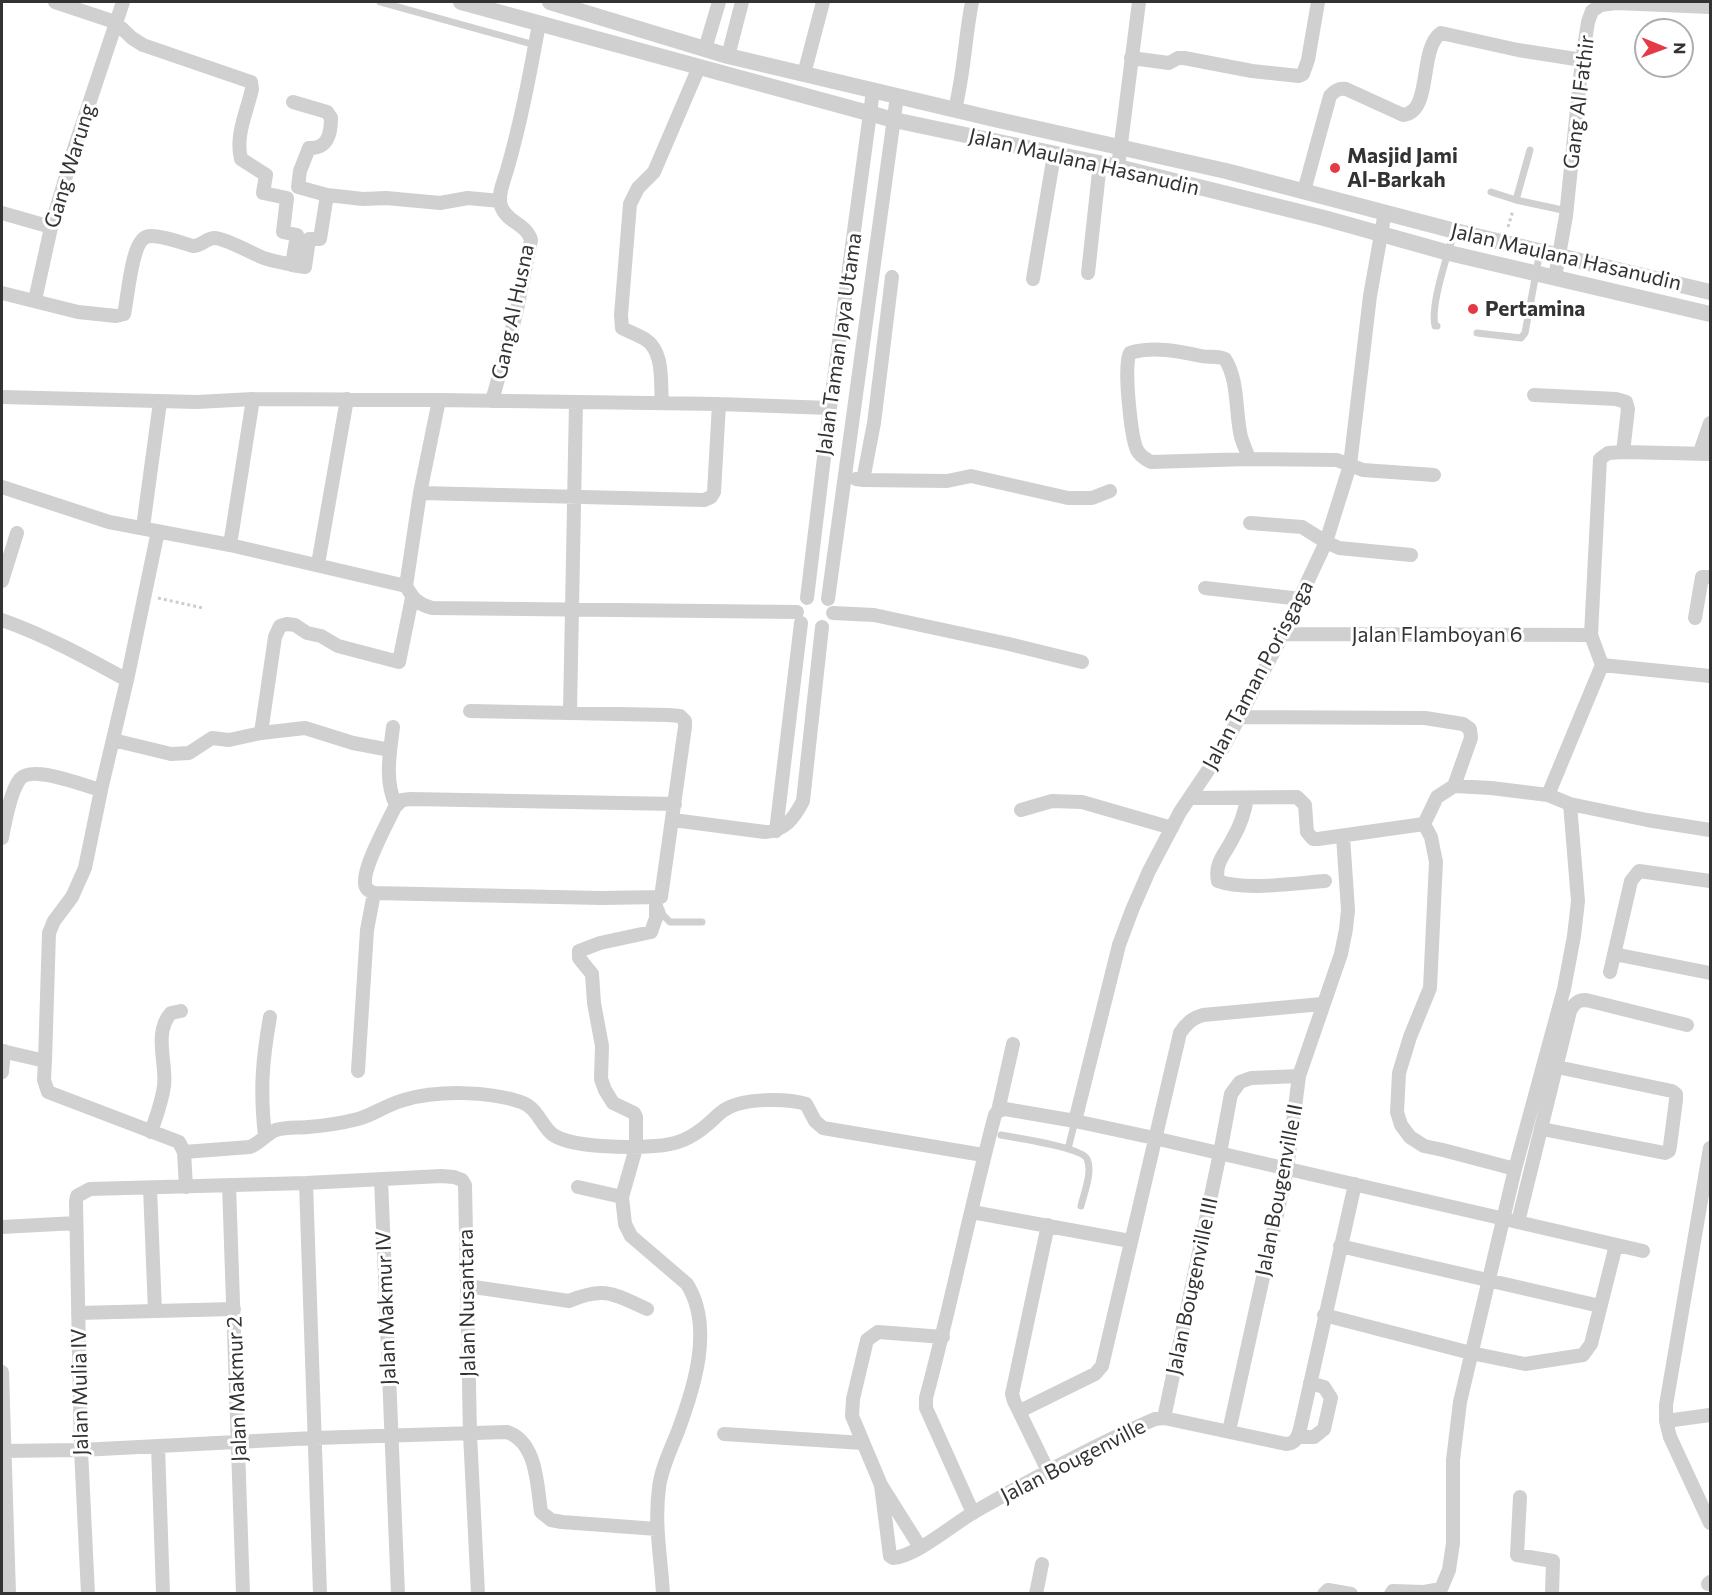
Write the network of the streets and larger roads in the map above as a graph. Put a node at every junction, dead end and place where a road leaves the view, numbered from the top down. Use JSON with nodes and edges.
{"nodes":[{"id":1,"x":55,"y":2,"type":"edge"},
{"id":2,"x":123,"y":2,"type":"edge"},
{"id":3,"x":461,"y":2,"type":"edge"},
{"id":4,"x":544,"y":2,"type":"edge"},
{"id":5,"x":550,"y":2,"type":"edge"},
{"id":6,"x":725,"y":2,"type":"edge"},
{"id":7,"x":823,"y":2,"type":"edge"},
{"id":8,"x":972,"y":2,"type":"edge"},
{"id":9,"x":1139,"y":2,"type":"edge"},
{"id":10,"x":1318,"y":2,"type":"edge"},
{"id":11,"x":741,"y":4,"type":"edge"},
{"id":12,"x":1708,"y":5,"type":"edge"},
{"id":13,"x":717,"y":8,"type":"edge"},
{"id":14,"x":115,"y":22,"type":"junction"},
{"id":15,"x":539,"y":24,"type":"junction"},
{"id":16,"x":706,"y":45,"type":"junction"},
{"id":17,"x":729,"y":52,"type":"junction"},
{"id":18,"x":1131,"y":58,"type":"junction"},
{"id":19,"x":1582,"y":60,"type":"junction"},
{"id":20,"x":699,"y":67,"type":"junction"},
{"id":21,"x":806,"y":69,"type":"junction"},
{"id":22,"x":873,"y":91,"type":"junction"},
{"id":23,"x":897,"y":96,"type":"junction"},
{"id":24,"x":293,"y":102,"type":"dead end"},
{"id":25,"x":955,"y":106,"type":"junction"},
{"id":26,"x":870,"y":113,"type":"junction"},
{"id":27,"x":894,"y":120,"type":"junction"},
{"id":28,"x":1121,"y":141,"type":"junction"},
{"id":29,"x":1054,"y":155,"type":"junction"},
{"id":30,"x":1100,"y":163,"type":"junction"},
{"id":31,"x":1118,"y":167,"type":"junction"},
{"id":32,"x":1304,"y":190,"type":"junction"},
{"id":33,"x":327,"y":195,"type":"junction"},
{"id":34,"x":500,"y":201,"type":"junction"},
{"id":35,"x":1385,"y":212,"type":"junction"},
{"id":36,"x":2,"y":213,"type":"edge"},
{"id":37,"x":51,"y":227,"type":"junction"},
{"id":38,"x":1381,"y":233,"type":"junction"},
{"id":39,"x":1560,"y":247,"type":"junction"},
{"id":40,"x":292,"y":265,"type":"junction"},
{"id":41,"x":1088,"y":273,"type":"dead end"},
{"id":42,"x":892,"y":278,"type":"dead end"},
{"id":43,"x":1555,"y":278,"type":"junction"},
{"id":44,"x":1033,"y":279,"type":"dead end"},
{"id":45,"x":1679,"y":284,"type":"junction"},
{"id":46,"x":1710,"y":292,"type":"edge"},
{"id":47,"x":2,"y":293,"type":"edge"},
{"id":48,"x":35,"y":300,"type":"junction"},
{"id":49,"x":869,"y":303,"type":"junction"},
{"id":50,"x":1674,"y":305,"type":"junction"},
{"id":51,"x":889,"y":306,"type":"junction"},
{"id":52,"x":1710,"y":314,"type":"edge"},
{"id":53,"x":1534,"y":395,"type":"dead end"},
{"id":54,"x":2,"y":397,"type":"edge"},
{"id":55,"x":253,"y":399,"type":"junction"},
{"id":56,"x":347,"y":399,"type":"junction"},
{"id":57,"x":438,"y":400,"type":"junction"},
{"id":58,"x":492,"y":401,"type":"junction"},
{"id":59,"x":160,"y":402,"type":"junction"},
{"id":60,"x":576,"y":402,"type":"junction"},
{"id":61,"x":662,"y":403,"type":"junction"},
{"id":62,"x":719,"y":404,"type":"junction"},
{"id":63,"x":830,"y":408,"type":"junction"},
{"id":64,"x":854,"y":420,"type":"junction"},
{"id":65,"x":874,"y":423,"type":"junction"},
{"id":66,"x":1710,"y":423,"type":"edge"},
{"id":67,"x":1623,"y":452,"type":"junction"},
{"id":68,"x":1705,"y":453,"type":"edge"},
{"id":69,"x":1249,"y":459,"type":"junction"},
{"id":70,"x":1350,"y":465,"type":"junction"},
{"id":71,"x":1434,"y":475,"type":"dead end"},
{"id":72,"x":846,"y":477,"type":"junction"},
{"id":73,"x":863,"y":480,"type":"junction"},
{"id":74,"x":2,"y":487,"type":"edge"},
{"id":75,"x":1110,"y":491,"type":"dead end"},
{"id":76,"x":420,"y":493,"type":"junction"},
{"id":77,"x":574,"y":496,"type":"junction"},
{"id":78,"x":1250,"y":523,"type":"dead end"},
{"id":79,"x":143,"y":527,"type":"junction"},
{"id":80,"x":158,"y":531,"type":"junction"},
{"id":81,"x":17,"y":533,"type":"dead end"},
{"id":82,"x":1326,"y":542,"type":"junction"},
{"id":83,"x":230,"y":545,"type":"junction"},
{"id":84,"x":1411,"y":555,"type":"dead end"},
{"id":85,"x":318,"y":564,"type":"junction"},
{"id":86,"x":1710,"y":577,"type":"edge"},
{"id":87,"x":2,"y":581,"type":"edge"},
{"id":88,"x":1205,"y":588,"type":"dead end"},
{"id":89,"x":409,"y":592,"type":"junction"},
{"id":90,"x":807,"y":598,"type":"junction"},
{"id":91,"x":828,"y":599,"type":"junction"},
{"id":92,"x":1300,"y":599,"type":"junction"},
{"id":93,"x":572,"y":609,"type":"junction"},
{"id":94,"x":833,"y":613,"type":"junction"},
{"id":95,"x":799,"y":617,"type":"junction"},
{"id":96,"x":1695,"y":618,"type":"dead end"},
{"id":97,"x":2,"y":620,"type":"edge"},
{"id":98,"x":822,"y":627,"type":"junction"},
{"id":99,"x":1283,"y":634,"type":"junction"},
{"id":100,"x":1591,"y":635,"type":"junction"},
{"id":101,"x":1082,"y":662,"type":"dead end"},
{"id":102,"x":1602,"y":665,"type":"junction"},
{"id":103,"x":1710,"y":676,"type":"edge"},
{"id":104,"x":128,"y":680,"type":"junction"},
{"id":105,"x":470,"y":711,"type":"dead end"},
{"id":106,"x":570,"y":712,"type":"junction"},
{"id":107,"x":1239,"y":717,"type":"junction"},
{"id":108,"x":393,"y":728,"type":"dead end"},
{"id":109,"x":261,"y":733,"type":"junction"},
{"id":110,"x":113,"y":740,"type":"junction"},
{"id":111,"x":390,"y":750,"type":"junction"},
{"id":112,"x":1454,"y":786,"type":"junction"},
{"id":113,"x":101,"y":790,"type":"junction"},
{"id":114,"x":1548,"y":795,"type":"junction"},
{"id":115,"x":1190,"y":798,"type":"junction"},
{"id":116,"x":1247,"y":798,"type":"junction"},
{"id":117,"x":675,"y":804,"type":"junction"},
{"id":118,"x":1570,"y":804,"type":"junction"},
{"id":119,"x":396,"y":805,"type":"junction"},
{"id":120,"x":1021,"y":810,"type":"dead end"},
{"id":121,"x":673,"y":820,"type":"junction"},
{"id":122,"x":1424,"y":824,"type":"junction"},
{"id":123,"x":1172,"y":828,"type":"junction"},
{"id":124,"x":1710,"y":830,"type":"edge"},
{"id":125,"x":776,"y":831,"type":"junction"},
{"id":126,"x":1343,"y":836,"type":"junction"},
{"id":127,"x":2,"y":838,"type":"edge"},
{"id":128,"x":1325,"y":880,"type":"dead end"},
{"id":129,"x":1710,"y":881,"type":"edge"},
{"id":130,"x":374,"y":893,"type":"junction"},
{"id":131,"x":658,"y":897,"type":"junction"},
{"id":132,"x":1614,"y":954,"type":"junction"},
{"id":133,"x":1610,"y":972,"type":"dead end"},
{"id":134,"x":1710,"y":973,"type":"edge"},
{"id":135,"x":1322,"y":1004,"type":"junction"},
{"id":136,"x":181,"y":1011,"type":"dead end"},
{"id":137,"x":270,"y":1017,"type":"dead end"},
{"id":138,"x":1687,"y":1025,"type":"dead end"},
{"id":139,"x":1013,"y":1044,"type":"dead end"},
{"id":140,"x":3,"y":1051,"type":"edge"},
{"id":141,"x":45,"y":1061,"type":"junction"},
{"id":142,"x":1557,"y":1067,"type":"junction"},
{"id":143,"x":358,"y":1071,"type":"dead end"},
{"id":144,"x":2,"y":1072,"type":"edge"},
{"id":145,"x":1299,"y":1076,"type":"junction"},
{"id":146,"x":998,"y":1111,"type":"junction"},
{"id":147,"x":1075,"y":1121,"type":"junction"},
{"id":148,"x":1542,"y":1129,"type":"junction"},
{"id":149,"x":152,"y":1132,"type":"junction"},
{"id":150,"x":265,"y":1136,"type":"junction"},
{"id":151,"x":1154,"y":1138,"type":"junction"},
{"id":152,"x":636,"y":1148,"type":"junction"},
{"id":153,"x":1710,"y":1148,"type":"edge"},
{"id":154,"x":184,"y":1152,"type":"junction"},
{"id":155,"x":1220,"y":1153,"type":"junction"},
{"id":156,"x":983,"y":1155,"type":"junction"},
{"id":157,"x":1287,"y":1169,"type":"junction"},
{"id":158,"x":1515,"y":1169,"type":"junction"},
{"id":159,"x":381,"y":1179,"type":"junction"},
{"id":160,"x":306,"y":1183,"type":"junction"},
{"id":161,"x":1355,"y":1184,"type":"junction"},
{"id":162,"x":229,"y":1185,"type":"junction"},
{"id":163,"x":186,"y":1187,"type":"junction"},
{"id":164,"x":578,"y":1187,"type":"dead end"},
{"id":165,"x":150,"y":1188,"type":"junction"},
{"id":166,"x":622,"y":1197,"type":"junction"},
{"id":167,"x":972,"y":1212,"type":"junction"},
{"id":168,"x":1503,"y":1218,"type":"junction"},
{"id":169,"x":1518,"y":1222,"type":"junction"},
{"id":170,"x":76,"y":1223,"type":"junction"},
{"id":171,"x":1048,"y":1225,"type":"junction"},
{"id":172,"x":2,"y":1227,"type":"edge"},
{"id":173,"x":1130,"y":1241,"type":"junction"},
{"id":174,"x":1616,"y":1245,"type":"junction"},
{"id":175,"x":1340,"y":1246,"type":"junction"},
{"id":176,"x":1643,"y":1251,"type":"dead end"},
{"id":177,"x":1488,"y":1280,"type":"junction"},
{"id":178,"x":467,"y":1286,"type":"junction"},
{"id":179,"x":1600,"y":1306,"type":"junction"},
{"id":180,"x":234,"y":1309,"type":"junction"},
{"id":181,"x":647,"y":1309,"type":"dead end"},
{"id":182,"x":155,"y":1311,"type":"junction"},
{"id":183,"x":78,"y":1313,"type":"junction"},
{"id":184,"x":1324,"y":1315,"type":"junction"},
{"id":185,"x":943,"y":1337,"type":"junction"},
{"id":186,"x":1471,"y":1353,"type":"junction"},
{"id":187,"x":2,"y":1372,"type":"edge"},
{"id":188,"x":1310,"y":1383,"type":"junction"},
{"id":189,"x":1020,"y":1411,"type":"junction"},
{"id":190,"x":1710,"y":1415,"type":"edge"},
{"id":191,"x":1164,"y":1418,"type":"junction"},
{"id":192,"x":1666,"y":1421,"type":"junction"},
{"id":193,"x":1229,"y":1431,"type":"junction"},
{"id":194,"x":470,"y":1434,"type":"junction"},
{"id":195,"x":724,"y":1434,"type":"dead end"},
{"id":196,"x":392,"y":1437,"type":"junction"},
{"id":197,"x":1297,"y":1437,"type":"junction"},
{"id":198,"x":314,"y":1438,"type":"junction"},
{"id":199,"x":238,"y":1443,"type":"junction"},
{"id":200,"x":863,"y":1443,"type":"junction"},
{"id":201,"x":158,"y":1446,"type":"junction"},
{"id":202,"x":3,"y":1450,"type":"edge"},
{"id":203,"x":81,"y":1450,"type":"junction"},
{"id":204,"x":1048,"y":1471,"type":"junction"},
{"id":205,"x":881,"y":1485,"type":"junction"},
{"id":206,"x":1520,"y":1497,"type":"dead end"},
{"id":207,"x":973,"y":1513,"type":"junction"},
{"id":208,"x":1710,"y":1523,"type":"edge"},
{"id":209,"x":657,"y":1529,"type":"junction"},
{"id":210,"x":920,"y":1547,"type":"junction"},
{"id":211,"x":1042,"y":1564,"type":"dead end"},
{"id":212,"x":9,"y":1593,"type":"edge"},
{"id":213,"x":88,"y":1593,"type":"edge"},
{"id":214,"x":163,"y":1593,"type":"edge"},
{"id":215,"x":243,"y":1593,"type":"edge"},
{"id":216,"x":320,"y":1593,"type":"edge"},
{"id":217,"x":398,"y":1593,"type":"edge"},
{"id":218,"x":477,"y":1593,"type":"edge"},
{"id":219,"x":663,"y":1593,"type":"edge"},
{"id":220,"x":1036,"y":1593,"type":"edge"},
{"id":221,"x":1324,"y":1593,"type":"edge"},
{"id":222,"x":1351,"y":1593,"type":"edge"},
{"id":223,"x":1391,"y":1593,"type":"edge"},
{"id":224,"x":1552,"y":1593,"type":"edge"}],
"edges":[{"from":1,"to":14,"type":"street"},
{"from":2,"to":14,"type":"street","name":"Gang Warung"},
{"from":3,"to":15,"type":"street","name":"Jalan Maulana Hasanudin"},
{"from":4,"to":15,"type":"street"},
{"from":5,"to":16,"type":"street","name":"Jalan Maulana Hasanudin"},
{"from":6,"to":11,"type":"street"},
{"from":7,"to":21,"type":"street"},
{"from":8,"to":25,"type":"street"},
{"from":9,"to":18,"type":"street"},
{"from":10,"to":18,"type":"street"},
{"from":11,"to":17,"type":"street"},
{"from":12,"to":19,"type":"street","name":"Gang Al Fathir"},
{"from":13,"to":16,"type":"street"},
{"from":14,"to":37,"type":"street","name":"Gang Warung"},
{"from":14,"to":40,"type":"street"},
{"from":15,"to":20,"type":"street","name":"Jalan Maulana Hasanudin"},
{"from":15,"to":34,"type":"street"},
{"from":16,"to":17,"type":"street","name":"Jalan Maulana Hasanudin"},
{"from":17,"to":21,"type":"street","name":"Jalan Maulana Hasanudin"},
{"from":18,"to":28,"type":"street"},
{"from":19,"to":32,"type":"street"},
{"from":19,"to":39,"type":"street","name":"Gang Al Fathir"},
{"from":20,"to":26,"type":"street","name":"Jalan Maulana Hasanudin"},
{"from":20,"to":61,"type":"street"},
{"from":21,"to":22,"type":"street","name":"Jalan Maulana Hasanudin"},
{"from":22,"to":23,"type":"street","name":"Jalan Maulana Hasanudin"},
{"from":22,"to":26,"type":"street","name":"Jalan Taman Jaya Utama"},
{"from":23,"to":25,"type":"street","name":"Jalan Maulana Hasanudin"},
{"from":23,"to":27,"type":"street","name":"Jalan Taman Jaya Utama"},
{"from":24,"to":33,"type":"street"},
{"from":25,"to":28,"type":"street","name":"Jalan Maulana Hasanudin"},
{"from":26,"to":27,"type":"street","name":"Jalan Maulana Hasanudin"},
{"from":26,"to":63,"type":"street","name":"Jalan Taman Jaya Utama"},
{"from":27,"to":29,"type":"street","name":"Jalan Maulana Hasanudin"},
{"from":27,"to":49,"type":"street","name":"Jalan Taman Jaya Utama"},
{"from":28,"to":31,"type":"street"},
{"from":28,"to":32,"type":"street","name":"Jalan Maulana Hasanudin"},
{"from":29,"to":30,"type":"street","name":"Jalan Maulana Hasanudin"},
{"from":29,"to":44,"type":"street"},
{"from":30,"to":31,"type":"street","name":"Jalan Maulana Hasanudin"},
{"from":30,"to":41,"type":"street"},
{"from":31,"to":38,"type":"street","name":"Jalan Maulana Hasanudin"},
{"from":32,"to":35,"type":"street","name":"Jalan Maulana Hasanudin"},
{"from":33,"to":34,"type":"street"},
{"from":33,"to":40,"type":"street"},
{"from":34,"to":58,"type":"street","name":"Gang Al Husna"},
{"from":35,"to":38,"type":"street","name":"Jalan Taman Porisgaga"},
{"from":35,"to":39,"type":"street","name":"Jalan Maulana Hasanudin"},
{"from":36,"to":37,"type":"street"},
{"from":37,"to":48,"type":"street","name":"Gang Warung"},
{"from":38,"to":43,"type":"street","name":"Jalan Maulana Hasanudin"},
{"from":38,"to":70,"type":"street","name":"Jalan Taman Porisgaga"},
{"from":39,"to":43,"type":"street","name":"Gang Al Fathir"},
{"from":39,"to":45,"type":"street","name":"Jalan Maulana Hasanudin"},
{"from":40,"to":48,"type":"street"},
{"from":42,"to":51,"type":"street"},
{"from":43,"to":50,"type":"street","name":"Jalan Maulana Hasanudin"},
{"from":45,"to":46,"type":"street","name":"Jalan Maulana Hasanudin"},
{"from":45,"to":50,"type":"street"},
{"from":47,"to":48,"type":"street"},
{"from":49,"to":51,"type":"street"},
{"from":49,"to":64,"type":"street","name":"Jalan Taman Jaya Utama"},
{"from":50,"to":52,"type":"street","name":"Jalan Maulana Hasanudin"},
{"from":51,"to":65,"type":"street"},
{"from":53,"to":67,"type":"street"},
{"from":54,"to":59,"type":"street"},
{"from":55,"to":56,"type":"street"},
{"from":55,"to":59,"type":"street"},
{"from":55,"to":83,"type":"street"},
{"from":56,"to":57,"type":"street"},
{"from":56,"to":85,"type":"street"},
{"from":57,"to":58,"type":"street"},
{"from":57,"to":76,"type":"street"},
{"from":58,"to":60,"type":"street"},
{"from":59,"to":79,"type":"street"},
{"from":60,"to":61,"type":"street"},
{"from":60,"to":77,"type":"street"},
{"from":61,"to":62,"type":"street"},
{"from":62,"to":63,"type":"street"},
{"from":62,"to":77,"type":"street"},
{"from":63,"to":90,"type":"street","name":"Jalan Taman Jaya Utama"},
{"from":64,"to":65,"type":"street"},
{"from":64,"to":72,"type":"street","name":"Jalan Taman Jaya Utama"},
{"from":65,"to":73,"type":"street"},
{"from":66,"to":68,"type":"street"},
{"from":67,"to":68,"type":"street"},
{"from":67,"to":100,"type":"street"},
{"from":69,"to":69,"type":"street"},
{"from":69,"to":70,"type":"street"},
{"from":70,"to":71,"type":"street"},
{"from":70,"to":82,"type":"street","name":"Jalan Taman Porisgaga"},
{"from":72,"to":73,"type":"street"},
{"from":72,"to":91,"type":"street","name":"Jalan Taman Jaya Utama"},
{"from":73,"to":75,"type":"street"},
{"from":74,"to":79,"type":"street"},
{"from":76,"to":77,"type":"street"},
{"from":76,"to":89,"type":"street"},
{"from":77,"to":93,"type":"street"},
{"from":78,"to":82,"type":"street"},
{"from":79,"to":80,"type":"street"},
{"from":80,"to":83,"type":"street"},
{"from":80,"to":104,"type":"street"},
{"from":81,"to":87,"type":"street"},
{"from":82,"to":84,"type":"street"},
{"from":82,"to":92,"type":"street","name":"Jalan Taman Porisgaga"},
{"from":83,"to":85,"type":"street"},
{"from":85,"to":89,"type":"street"},
{"from":86,"to":96,"type":"street"},
{"from":88,"to":92,"type":"street"},
{"from":89,"to":93,"type":"street"},
{"from":89,"to":109,"type":"street"},
{"from":90,"to":91,"type":"street"},
{"from":90,"to":95,"type":"street"},
{"from":91,"to":94,"type":"street"},
{"from":92,"to":99,"type":"street","name":"Jalan Taman Porisgaga"},
{"from":93,"to":95,"type":"street"},
{"from":93,"to":106,"type":"street"},
{"from":94,"to":98,"type":"street"},
{"from":94,"to":101,"type":"street"},
{"from":95,"to":98,"type":"street"},
{"from":95,"to":125,"type":"street"},
{"from":97,"to":104,"type":"street"},
{"from":98,"to":125,"type":"street"},
{"from":99,"to":100,"type":"street","name":"Jalan Flamboyan 6"},
{"from":99,"to":107,"type":"street","name":"Jalan Taman Porisgaga"},
{"from":100,"to":102,"type":"street"},
{"from":102,"to":103,"type":"street"},
{"from":102,"to":114,"type":"street"},
{"from":104,"to":110,"type":"street"},
{"from":105,"to":106,"type":"street"},
{"from":106,"to":117,"type":"street"},
{"from":107,"to":112,"type":"street"},
{"from":107,"to":115,"type":"street","name":"Jalan Taman Porisgaga"},
{"from":108,"to":111,"type":"street"},
{"from":109,"to":110,"type":"street"},
{"from":109,"to":111,"type":"street"},
{"from":110,"to":113,"type":"street"},
{"from":111,"to":119,"type":"street"},
{"from":112,"to":114,"type":"street"},
{"from":112,"to":122,"type":"street"},
{"from":113,"to":127,"type":"street"},
{"from":113,"to":141,"type":"street"},
{"from":114,"to":118,"type":"street"},
{"from":115,"to":116,"type":"street"},
{"from":115,"to":123,"type":"street","name":"Jalan Taman Porisgaga"},
{"from":116,"to":126,"type":"street"},
{"from":116,"to":128,"type":"street"},
{"from":117,"to":119,"type":"street"},
{"from":117,"to":121,"type":"street"},
{"from":118,"to":124,"type":"street"},
{"from":118,"to":158,"type":"street"},
{"from":119,"to":130,"type":"street"},
{"from":120,"to":123,"type":"street"},
{"from":121,"to":125,"type":"street"},
{"from":121,"to":131,"type":"street"},
{"from":122,"to":126,"type":"street"},
{"from":122,"to":158,"type":"street"},
{"from":123,"to":147,"type":"street","name":"Jalan Taman Porisgaga"},
{"from":126,"to":135,"type":"street","name":"Jalan Bougenville II"},
{"from":129,"to":132,"type":"street"},
{"from":130,"to":131,"type":"street"},
{"from":130,"to":143,"type":"street"},
{"from":131,"to":152,"type":"street"},
{"from":132,"to":133,"type":"street"},
{"from":132,"to":134,"type":"street"},
{"from":135,"to":145,"type":"street","name":"Jalan Bougenville II"},
{"from":135,"to":151,"type":"street"},
{"from":136,"to":149,"type":"street"},
{"from":137,"to":150,"type":"street"},
{"from":138,"to":142,"type":"street"},
{"from":139,"to":146,"type":"street"},
{"from":140,"to":141,"type":"street"},
{"from":140,"to":144,"type":"street"},
{"from":141,"to":149,"type":"street"},
{"from":142,"to":148,"type":"street"},
{"from":142,"to":148,"type":"street"},
{"from":145,"to":155,"type":"street","name":"Jalan Bougenville III"},
{"from":145,"to":157,"type":"street","name":"Jalan Bougenville II"},
{"from":146,"to":147,"type":"street"},
{"from":146,"to":156,"type":"street"},
{"from":147,"to":151,"type":"street"},
{"from":148,"to":169,"type":"street"},
{"from":149,"to":154,"type":"street"},
{"from":150,"to":152,"type":"street"},
{"from":150,"to":154,"type":"street"},
{"from":151,"to":155,"type":"street"},
{"from":151,"to":173,"type":"street"},
{"from":152,"to":156,"type":"street"},
{"from":152,"to":166,"type":"street"},
{"from":153,"to":192,"type":"street"},
{"from":154,"to":163,"type":"street"},
{"from":155,"to":157,"type":"street"},
{"from":155,"to":191,"type":"street","name":"Jalan Bougenville III"},
{"from":156,"to":167,"type":"street"},
{"from":157,"to":161,"type":"street"},
{"from":157,"to":193,"type":"street","name":"Jalan Bougenville II"},
{"from":158,"to":168,"type":"street"},
{"from":159,"to":160,"type":"street"},
{"from":159,"to":178,"type":"street","name":"Jalan Nusantara"},
{"from":159,"to":196,"type":"street","name":"Jalan Makmur IV"},
{"from":160,"to":162,"type":"street"},
{"from":160,"to":198,"type":"street"},
{"from":161,"to":168,"type":"street"},
{"from":161,"to":175,"type":"street"},
{"from":162,"to":163,"type":"street"},
{"from":162,"to":180,"type":"street","name":"Jalan Makmur 2"},
{"from":163,"to":165,"type":"street"},
{"from":164,"to":166,"type":"street"},
{"from":165,"to":170,"type":"street","name":"Jalan Mulia IV"},
{"from":165,"to":182,"type":"street"},
{"from":166,"to":209,"type":"street"},
{"from":167,"to":171,"type":"street"},
{"from":167,"to":185,"type":"street"},
{"from":168,"to":169,"type":"street"},
{"from":168,"to":177,"type":"street"},
{"from":169,"to":174,"type":"street"},
{"from":170,"to":172,"type":"street"},
{"from":170,"to":183,"type":"street","name":"Jalan Mulia IV"},
{"from":171,"to":173,"type":"street"},
{"from":171,"to":189,"type":"street"},
{"from":173,"to":189,"type":"street"},
{"from":174,"to":176,"type":"street"},
{"from":174,"to":179,"type":"street"},
{"from":175,"to":177,"type":"street"},
{"from":175,"to":184,"type":"street"},
{"from":177,"to":179,"type":"street"},
{"from":177,"to":186,"type":"street"},
{"from":178,"to":181,"type":"street"},
{"from":178,"to":194,"type":"street","name":"Jalan Nusantara"},
{"from":179,"to":186,"type":"street"},
{"from":180,"to":182,"type":"street"},
{"from":180,"to":199,"type":"street","name":"Jalan Makmur 2"},
{"from":182,"to":183,"type":"street"},
{"from":183,"to":203,"type":"street","name":"Jalan Mulia IV"},
{"from":184,"to":186,"type":"street"},
{"from":184,"to":188,"type":"street"},
{"from":185,"to":200,"type":"street"},
{"from":185,"to":207,"type":"street"},
{"from":186,"to":223,"type":"street"},
{"from":187,"to":202,"type":"street"},
{"from":188,"to":197,"type":"street"},
{"from":188,"to":197,"type":"street","name":"Jalan Bougenville"},
{"from":189,"to":204,"type":"street"},
{"from":190,"to":192,"type":"street"},
{"from":191,"to":193,"type":"street","name":"Jalan Bougenville"},
{"from":191,"to":204,"type":"street","name":"Jalan Bougenville"},
{"from":192,"to":208,"type":"street"},
{"from":193,"to":197,"type":"street","name":"Jalan Bougenville"},
{"from":194,"to":196,"type":"street"},
{"from":194,"to":209,"type":"street"},
{"from":194,"to":218,"type":"street","name":"Jalan Nusantara"},
{"from":195,"to":200,"type":"street"},
{"from":196,"to":198,"type":"street"},
{"from":196,"to":217,"type":"street","name":"Jalan Makmur IV"},
{"from":198,"to":199,"type":"street"},
{"from":198,"to":216,"type":"street"},
{"from":199,"to":201,"type":"street"},
{"from":199,"to":215,"type":"street","name":"Jalan Makmur 2"},
{"from":200,"to":205,"type":"street"},
{"from":201,"to":203,"type":"street"},
{"from":201,"to":214,"type":"street"},
{"from":202,"to":203,"type":"street"},
{"from":202,"to":212,"type":"street"},
{"from":203,"to":213,"type":"street","name":"Jalan Mulia IV"},
{"from":204,"to":207,"type":"street","name":"Jalan Bougenville"},
{"from":205,"to":210,"type":"street"},
{"from":205,"to":210,"type":"street","name":"Jalan Bougenville"},
{"from":206,"to":224,"type":"street"},
{"from":207,"to":210,"type":"street","name":"Jalan Bougenville"},
{"from":209,"to":219,"type":"street"},
{"from":211,"to":220,"type":"street"},
{"from":221,"to":222,"type":"street"}]}
